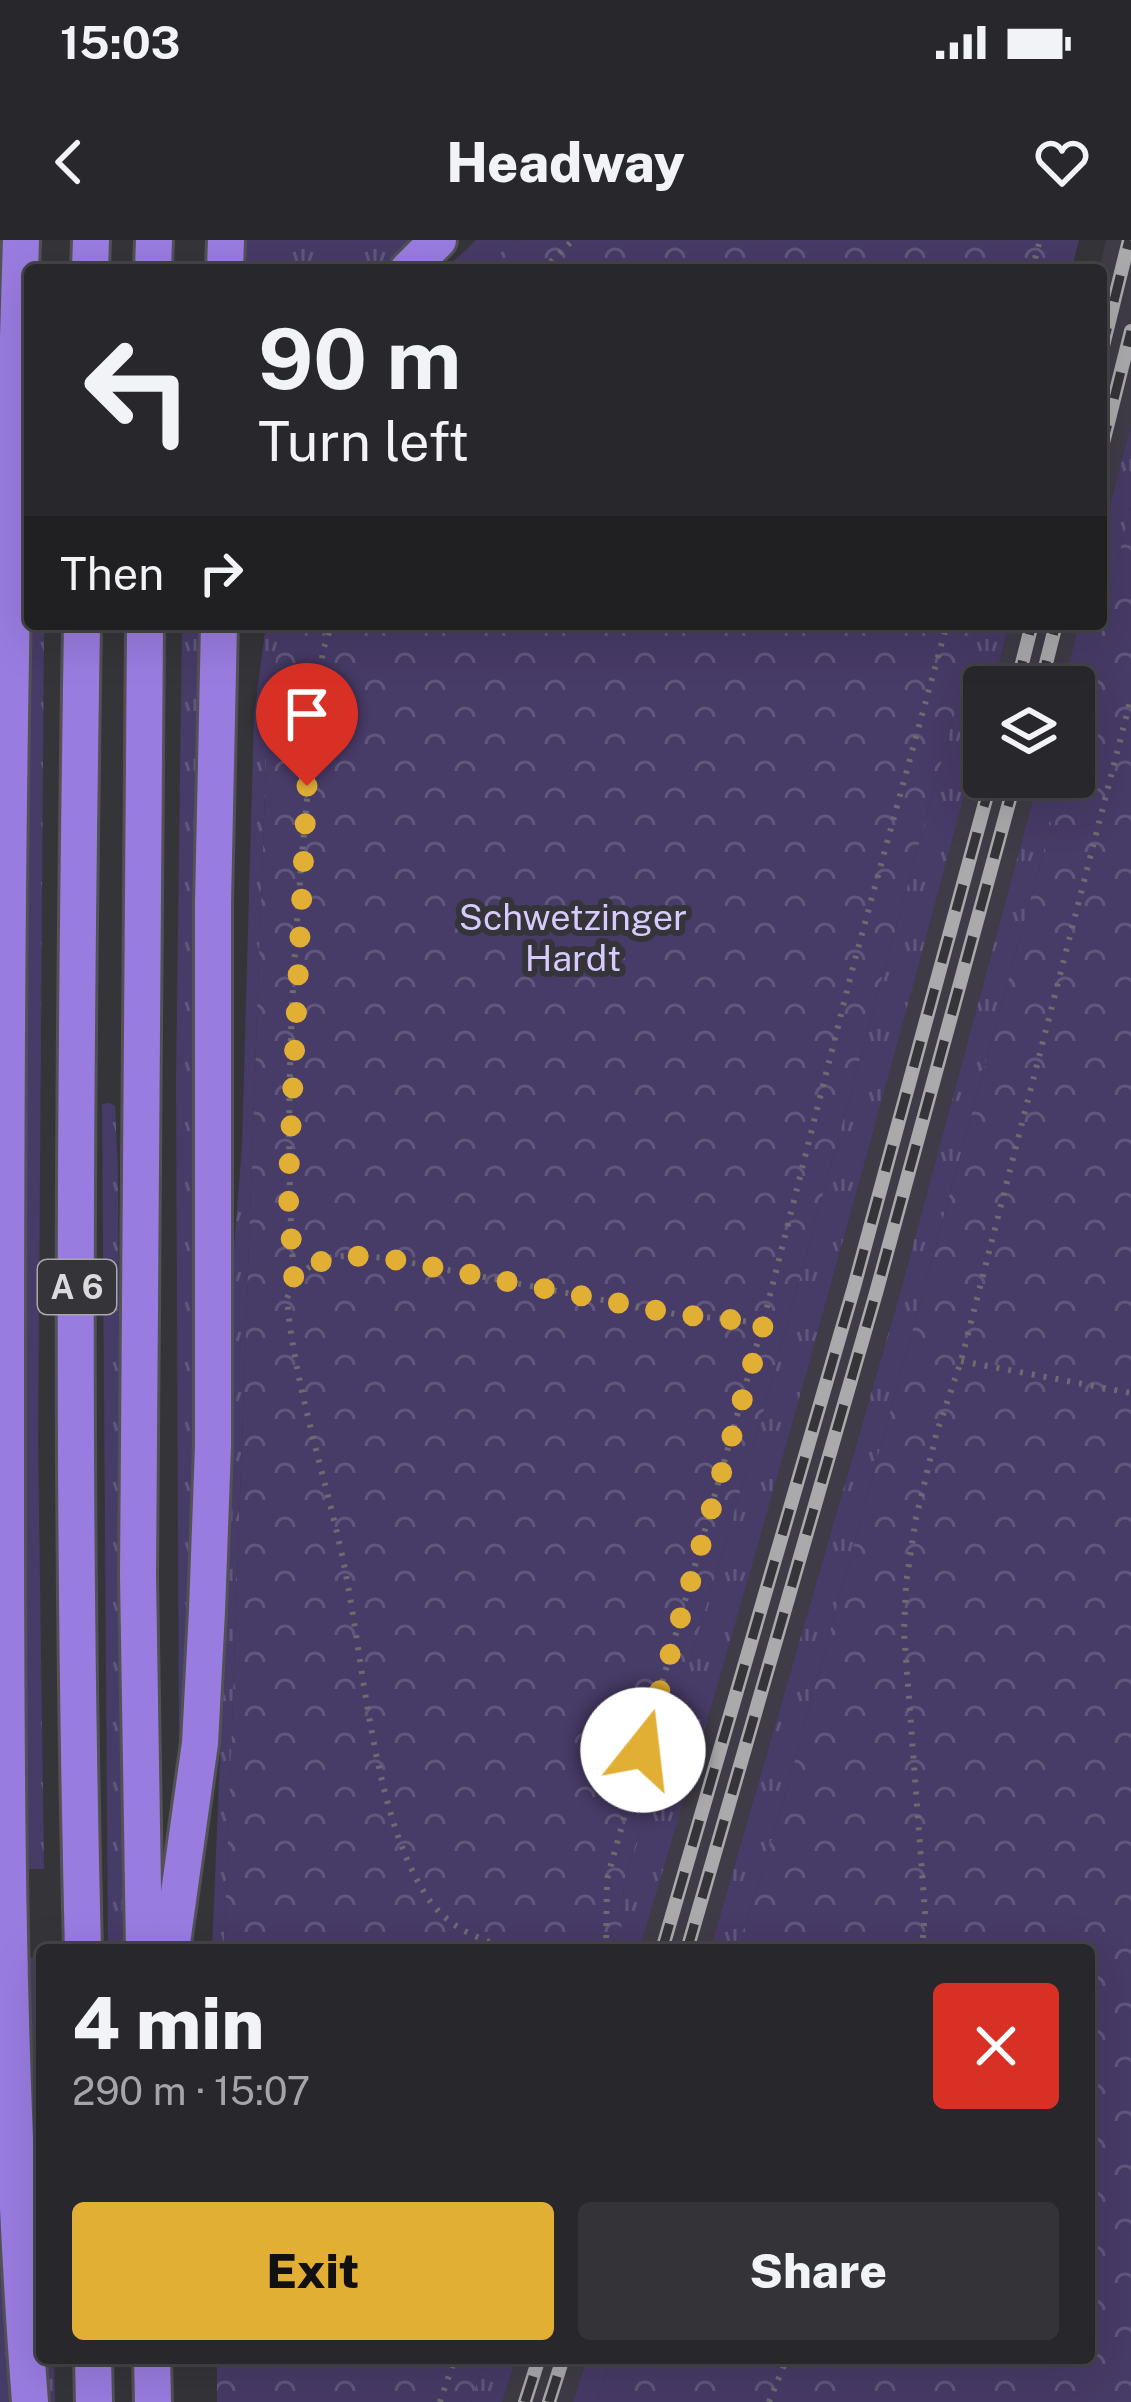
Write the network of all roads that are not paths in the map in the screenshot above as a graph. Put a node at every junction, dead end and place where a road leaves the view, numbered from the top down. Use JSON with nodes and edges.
{"nodes":[{"id":1,"x":21,"y":240,"type":"edge"},
{"id":2,"x":438,"y":240,"type":"edge"},
{"id":3,"x":414,"y":264,"type":"edge"},
{"id":4,"x":82,"y":630,"type":"edge"},
{"id":5,"x":145,"y":630,"type":"edge"},
{"id":6,"x":219,"y":630,"type":"edge"},
{"id":7,"x":237,"y":630,"type":"edge"},
{"id":8,"x":218,"y":674,"type":"junction"},
{"id":9,"x":3,"y":960,"type":"edge"},
{"id":10,"x":3,"y":1658,"type":"edge"},
{"id":11,"x":83,"y":1944,"type":"edge"},
{"id":12,"x":144,"y":1944,"type":"edge"},
{"id":13,"x":172,"y":1944,"type":"edge"},
{"id":14,"x":93,"y":2364,"type":"edge"},
{"id":15,"x":152,"y":2364,"type":"edge"},
{"id":16,"x":30,"y":2402,"type":"edge"},
{"id":17,"x":94,"y":2402,"type":"edge"},
{"id":18,"x":153,"y":2402,"type":"edge"}],
"edges":[{"from":1,"to":9,"type":"highway"},
{"from":2,"to":3,"type":"highway"},
{"from":4,"to":11,"type":"highway","number":"A 6"},
{"from":5,"to":12,"type":"highway","number":"A 6"},
{"from":6,"to":8,"type":"highway"},
{"from":7,"to":8,"type":"highway"},
{"from":8,"to":13,"type":"highway"},
{"from":9,"to":10,"type":"highway","number":"A 6"},
{"from":10,"to":16,"type":"highway","number":"A 6"},
{"from":14,"to":17,"type":"highway"},
{"from":15,"to":18,"type":"highway"}]}
